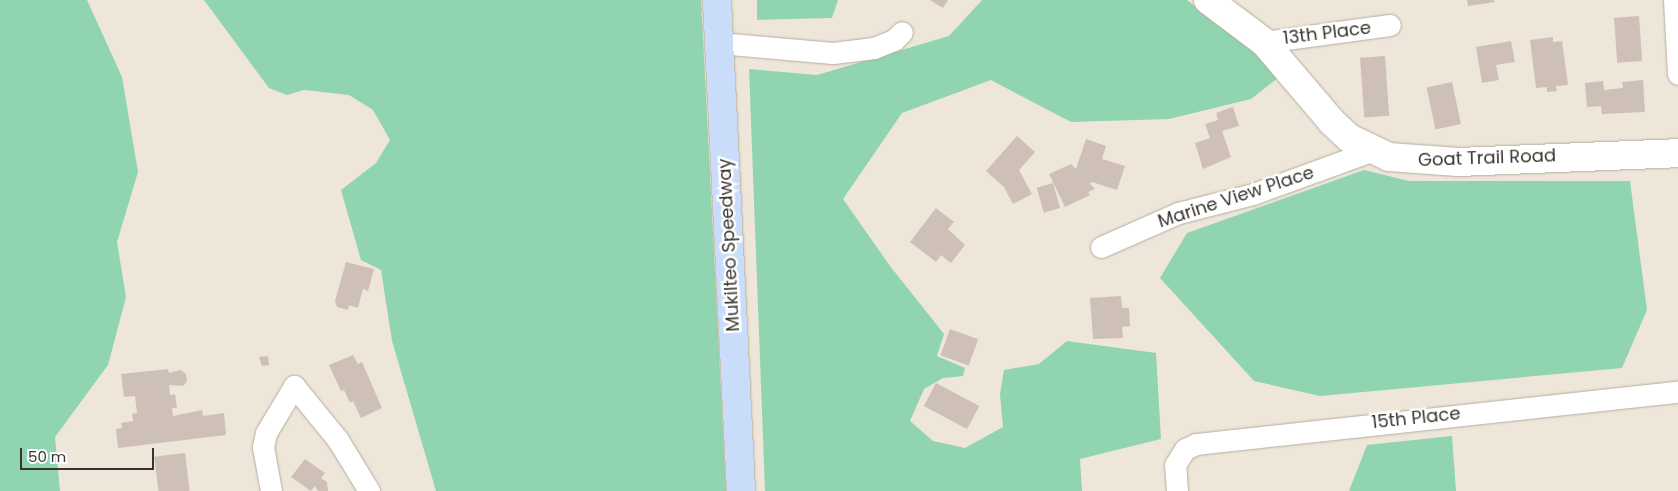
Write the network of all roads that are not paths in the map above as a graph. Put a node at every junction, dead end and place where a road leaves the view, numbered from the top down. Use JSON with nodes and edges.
{"nodes":[{"id":1,"x":717,"y":0,"type":"edge"},
{"id":2,"x":1208,"y":0,"type":"edge"},
{"id":3,"x":1674,"y":0,"type":"edge"},
{"id":4,"x":1390,"y":25,"type":"dead end"},
{"id":5,"x":902,"y":32,"type":"dead end"},
{"id":6,"x":1264,"y":42,"type":"junction"},
{"id":7,"x":719,"y":43,"type":"junction"},
{"id":8,"x":1678,"y":74,"type":"edge"},
{"id":9,"x":1371,"y":151,"type":"junction"},
{"id":10,"x":1678,"y":153,"type":"edge"},
{"id":11,"x":1101,"y":247,"type":"dead end"},
{"id":12,"x":1678,"y":392,"type":"edge"},
{"id":13,"x":1175,"y":483,"type":"edge"},
{"id":14,"x":271,"y":491,"type":"edge"},
{"id":15,"x":369,"y":491,"type":"edge"},
{"id":16,"x":741,"y":491,"type":"edge"}],
"edges":[{"from":1,"to":7,"type":"main road","name":"Mukilteo Speedway"},
{"from":2,"to":6,"type":"street","name":"Goat Trail Road"},
{"from":3,"to":8,"type":"street"},
{"from":4,"to":6,"type":"street","name":"13th Place"},
{"from":5,"to":7,"type":"street"},
{"from":6,"to":9,"type":"street","name":"Goat Trail Road"},
{"from":7,"to":16,"type":"main road","name":"Mukilteo Speedway"},
{"from":9,"to":10,"type":"street","name":"Goat Trail Road"},
{"from":9,"to":11,"type":"street","name":"Marine View Place"},
{"from":12,"to":13,"type":"street","name":"15th Place"},
{"from":14,"to":15,"type":"street"}]}
